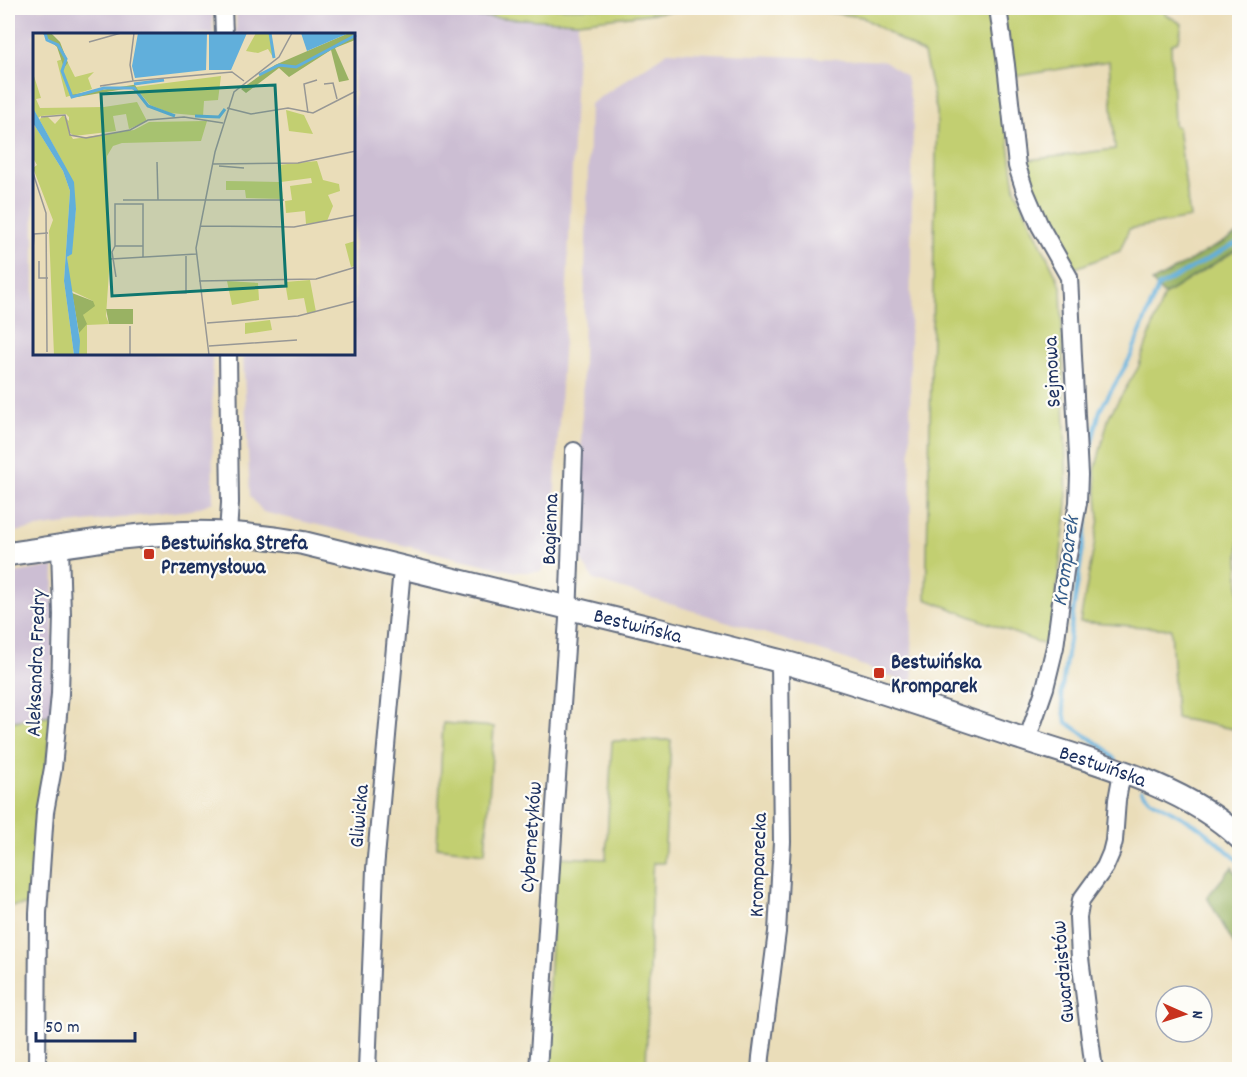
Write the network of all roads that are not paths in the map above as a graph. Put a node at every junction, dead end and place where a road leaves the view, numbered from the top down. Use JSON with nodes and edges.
{"nodes":[{"id":1,"x":223,"y":8,"type":"edge"},
{"id":2,"x":998,"y":8,"type":"edge"},
{"id":3,"x":224,"y":33,"type":"edge"},
{"id":4,"x":228,"y":356,"type":"edge"},
{"id":5,"x":574,"y":451,"type":"dead end"},
{"id":6,"x":228,"y":533,"type":"junction"},
{"id":7,"x":60,"y":546,"type":"junction"},
{"id":8,"x":8,"y":554,"type":"edge"},
{"id":9,"x":404,"y":567,"type":"junction"},
{"id":10,"x":568,"y":607,"type":"junction"},
{"id":11,"x":780,"y":662,"type":"junction"},
{"id":12,"x":1027,"y":740,"type":"junction"},
{"id":13,"x":1122,"y":772,"type":"junction"},
{"id":14,"x":1239,"y":838,"type":"edge"},
{"id":15,"x":37,"y":1070,"type":"edge"},
{"id":16,"x":367,"y":1070,"type":"edge"},
{"id":17,"x":538,"y":1070,"type":"edge"},
{"id":18,"x":760,"y":1070,"type":"edge"},
{"id":19,"x":1094,"y":1070,"type":"edge"}],
"edges":[{"from":1,"to":3,"type":"street"},
{"from":2,"to":12,"type":"street","name":"Sejmowa"},
{"from":4,"to":6,"type":"street"},
{"from":5,"to":10,"type":"street","name":"Bagienna"},
{"from":6,"to":7,"type":"street","name":"Bestwińska"},
{"from":6,"to":9,"type":"street","name":"Bestwińska"},
{"from":7,"to":8,"type":"street","name":"Bestwińska"},
{"from":7,"to":15,"type":"street","name":"Aleksandra Fredry"},
{"from":9,"to":10,"type":"street","name":"Bestwińska"},
{"from":9,"to":16,"type":"street","name":"Gliwicka"},
{"from":10,"to":11,"type":"street","name":"Bestwińska"},
{"from":10,"to":17,"type":"street","name":"Cybernetyków"},
{"from":11,"to":12,"type":"street","name":"Bestwińska"},
{"from":11,"to":18,"type":"street","name":"Kromparecka"},
{"from":12,"to":13,"type":"street","name":"Bestwińska"},
{"from":13,"to":14,"type":"street","name":"Bestwińska"},
{"from":13,"to":19,"type":"street","name":"Gwardzistów"}]}
